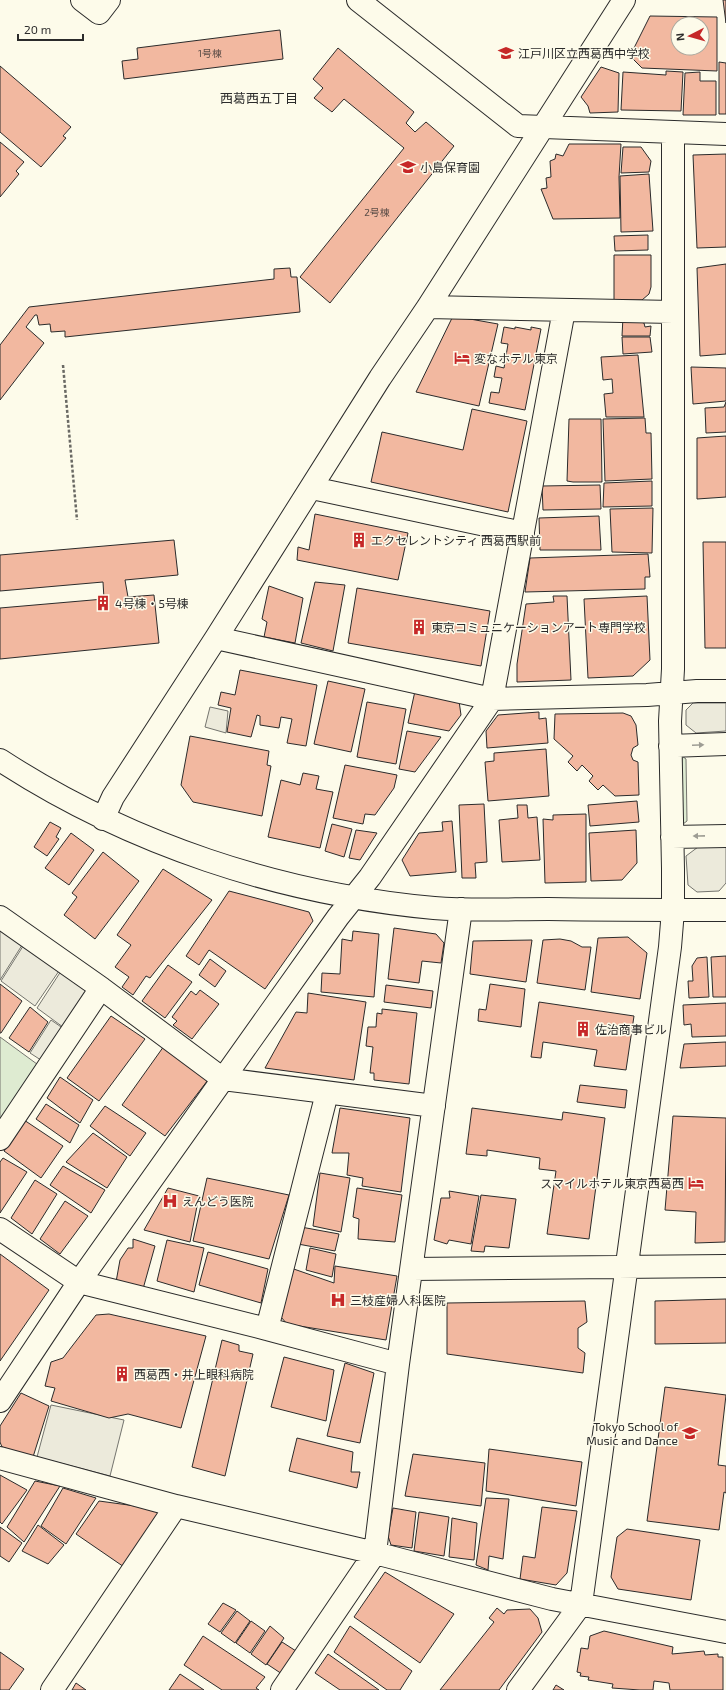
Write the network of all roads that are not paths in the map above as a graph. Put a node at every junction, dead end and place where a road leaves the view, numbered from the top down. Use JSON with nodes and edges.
{"nodes":[{"id":1,"x":82,"y":0,"type":"edge"},
{"id":2,"x":109,"y":0,"type":"edge"},
{"id":3,"x":358,"y":0,"type":"edge"},
{"id":4,"x":624,"y":0,"type":"edge"},
{"id":5,"x":543,"y":126,"type":"junction"},
{"id":6,"x":673,"y":132,"type":"junction"},
{"id":7,"x":726,"y":134,"type":"edge"},
{"id":8,"x":428,"y":307,"type":"junction"},
{"id":9,"x":564,"y":310,"type":"junction"},
{"id":10,"x":673,"y":312,"type":"junction"},
{"id":11,"x":312,"y":488,"type":"junction"},
{"id":12,"x":523,"y":533,"type":"junction"},
{"id":13,"x":216,"y":638,"type":"junction"},
{"id":14,"x":726,"y":690,"type":"edge"},
{"id":15,"x":672,"y":694,"type":"junction"},
{"id":16,"x":492,"y":699,"type":"junction"},
{"id":17,"x":726,"y":744,"type":"edge"},
{"id":18,"x":670,"y":746,"type":"junction"},
{"id":19,"x":0,"y":760,"type":"edge"},
{"id":20,"x":103,"y":819,"type":"junction"},
{"id":21,"x":726,"y":836,"type":"edge"},
{"id":22,"x":672,"y":837,"type":"junction"},
{"id":23,"x":354,"y":897,"type":"junction"},
{"id":24,"x":461,"y":909,"type":"junction"},
{"id":25,"x":673,"y":910,"type":"junction"},
{"id":26,"x":726,"y":910,"type":"edge"},
{"id":27,"x":0,"y":917,"type":"edge"},
{"id":28,"x":101,"y":988,"type":"junction"},
{"id":29,"x":223,"y":1079,"type":"junction"},
{"id":30,"x":327,"y":1093,"type":"junction"},
{"id":31,"x":434,"y":1106,"type":"junction"},
{"id":32,"x":0,"y":1140,"type":"edge"},
{"id":33,"x":0,"y":1229,"type":"edge"},
{"id":34,"x":726,"y":1266,"type":"edge"},
{"id":35,"x":627,"y":1268,"type":"junction"},
{"id":36,"x":412,"y":1269,"type":"junction"},
{"id":37,"x":79,"y":1282,"type":"junction"},
{"id":38,"x":267,"y":1329,"type":"junction"},
{"id":39,"x":398,"y":1364,"type":"junction"},
{"id":40,"x":0,"y":1401,"type":"edge"},
{"id":41,"x":0,"y":1458,"type":"edge"},
{"id":42,"x":176,"y":1506,"type":"junction"},
{"id":43,"x":375,"y":1553,"type":"junction"},
{"id":44,"x":581,"y":1604,"type":"junction"},
{"id":45,"x":726,"y":1632,"type":"edge"},
{"id":46,"x":52,"y":1690,"type":"edge"},
{"id":47,"x":282,"y":1690,"type":"edge"},
{"id":48,"x":518,"y":1690,"type":"edge"}],
"edges":[{"from":1,"to":2,"type":"street"},
{"from":3,"to":5,"type":"street"},
{"from":4,"to":5,"type":"street"},
{"from":5,"to":6,"type":"street"},
{"from":5,"to":8,"type":"street"},
{"from":6,"to":7,"type":"street"},
{"from":6,"to":10,"type":"street"},
{"from":8,"to":9,"type":"street"},
{"from":8,"to":11,"type":"street"},
{"from":9,"to":10,"type":"street"},
{"from":9,"to":12,"type":"street"},
{"from":10,"to":15,"type":"street"},
{"from":11,"to":12,"type":"street"},
{"from":11,"to":13,"type":"street"},
{"from":12,"to":16,"type":"street"},
{"from":13,"to":16,"type":"street"},
{"from":13,"to":20,"type":"street"},
{"from":14,"to":15,"type":"street"},
{"from":15,"to":16,"type":"street"},
{"from":15,"to":18,"type":"street"},
{"from":16,"to":23,"type":"street"},
{"from":18,"to":17,"type":"street","one_way":true},
{"from":18,"to":22,"type":"street"},
{"from":19,"to":20,"type":"street"},
{"from":20,"to":23,"type":"street"},
{"from":21,"to":22,"type":"street","one_way":true},
{"from":22,"to":25,"type":"street"},
{"from":23,"to":24,"type":"street"},
{"from":23,"to":29,"type":"street"},
{"from":24,"to":25,"type":"street"},
{"from":24,"to":31,"type":"street"},
{"from":25,"to":26,"type":"street"},
{"from":25,"to":35,"type":"street"},
{"from":27,"to":28,"type":"street"},
{"from":28,"to":29,"type":"street"},
{"from":28,"to":32,"type":"street"},
{"from":29,"to":30,"type":"street"},
{"from":29,"to":37,"type":"street"},
{"from":30,"to":31,"type":"street"},
{"from":30,"to":38,"type":"street"},
{"from":31,"to":36,"type":"street"},
{"from":33,"to":37,"type":"street"},
{"from":34,"to":35,"type":"street"},
{"from":35,"to":36,"type":"street"},
{"from":35,"to":44,"type":"street"},
{"from":36,"to":39,"type":"street"},
{"from":37,"to":38,"type":"street"},
{"from":37,"to":40,"type":"street"},
{"from":38,"to":39,"type":"street"},
{"from":39,"to":43,"type":"street"},
{"from":41,"to":42,"type":"street"},
{"from":42,"to":43,"type":"street"},
{"from":42,"to":46,"type":"street"},
{"from":43,"to":44,"type":"street"},
{"from":43,"to":47,"type":"street"},
{"from":44,"to":45,"type":"street"},
{"from":44,"to":48,"type":"street"}]}
